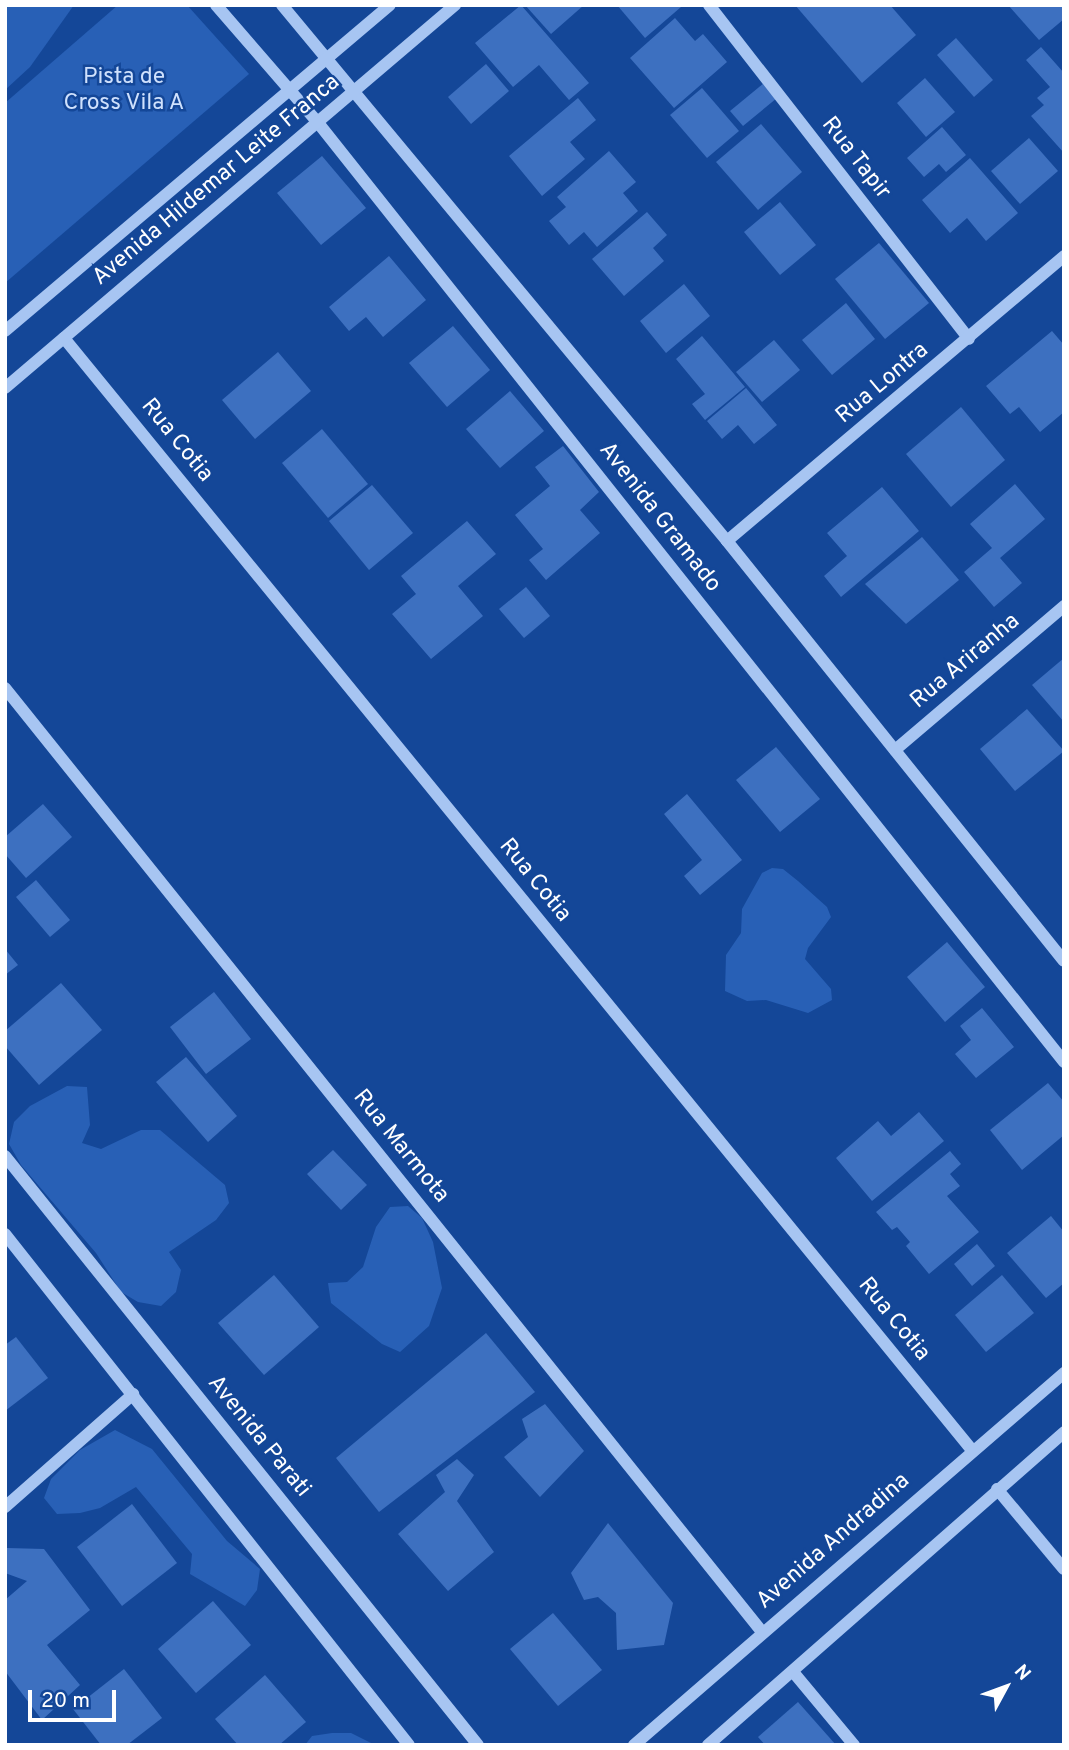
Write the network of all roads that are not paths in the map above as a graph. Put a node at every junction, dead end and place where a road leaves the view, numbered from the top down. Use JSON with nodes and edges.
{"nodes":[{"id":1,"x":216,"y":5,"type":"edge"},
{"id":2,"x":282,"y":5,"type":"edge"},
{"id":3,"x":390,"y":5,"type":"edge"},
{"id":4,"x":455,"y":5,"type":"edge"},
{"id":5,"x":709,"y":5,"type":"edge"},
{"id":6,"x":328,"y":58,"type":"junction"},
{"id":7,"x":291,"y":92,"type":"junction"},
{"id":8,"x":354,"y":93,"type":"junction"},
{"id":9,"x":318,"y":124,"type":"junction"},
{"id":10,"x":1064,"y":256,"type":"edge"},
{"id":11,"x":5,"y":331,"type":"edge"},
{"id":12,"x":64,"y":338,"type":"junction"},
{"id":13,"x":969,"y":339,"type":"junction"},
{"id":14,"x":5,"y":388,"type":"edge"},
{"id":15,"x":727,"y":541,"type":"junction"},
{"id":16,"x":1064,"y":606,"type":"edge"},
{"id":17,"x":5,"y":688,"type":"edge"},
{"id":18,"x":895,"y":750,"type":"junction"},
{"id":19,"x":1064,"y":961,"type":"edge"},
{"id":20,"x":1064,"y":1062,"type":"edge"},
{"id":21,"x":5,"y":1156,"type":"edge"},
{"id":22,"x":5,"y":1234,"type":"edge"},
{"id":23,"x":1064,"y":1373,"type":"edge"},
{"id":24,"x":133,"y":1394,"type":"junction"},
{"id":25,"x":1064,"y":1432,"type":"edge"},
{"id":26,"x":972,"y":1450,"type":"junction"},
{"id":27,"x":997,"y":1489,"type":"junction"},
{"id":28,"x":5,"y":1507,"type":"edge"},
{"id":29,"x":1064,"y":1569,"type":"edge"},
{"id":30,"x":762,"y":1632,"type":"junction"},
{"id":31,"x":794,"y":1673,"type":"junction"},
{"id":32,"x":409,"y":1745,"type":"edge"},
{"id":33,"x":478,"y":1745,"type":"edge"},
{"id":34,"x":635,"y":1745,"type":"edge"},
{"id":35,"x":708,"y":1745,"type":"edge"},
{"id":36,"x":854,"y":1745,"type":"edge"}],
"edges":[{"from":1,"to":7,"type":"street","name":"Avenida Gramado"},
{"from":2,"to":6,"type":"street","name":"Avenida Gramado"},
{"from":3,"to":6,"type":"street","name":"Avenida Hildemar Leite Franca"},
{"from":4,"to":8,"type":"street","name":"Avenida Hildemar Leite Franca"},
{"from":5,"to":13,"type":"street","name":"Rua Tapir"},
{"from":6,"to":7,"type":"street","name":"Avenida Hildemar Leite Franca"},
{"from":6,"to":8,"type":"street","name":"Avenida Gramado"},
{"from":7,"to":9,"type":"street","name":"Avenida Gramado"},
{"from":7,"to":11,"type":"street","name":"Avenida Hildemar Leite Franca"},
{"from":8,"to":9,"type":"street","name":"Avenida Hildemar Leite Franca"},
{"from":8,"to":15,"type":"street","name":"Avenida Gramado"},
{"from":9,"to":12,"type":"street","name":"Avenida Hildemar Leite Franca"},
{"from":9,"to":20,"type":"street","name":"Avenida Gramado"},
{"from":10,"to":13,"type":"street","name":"Rua Lontra"},
{"from":12,"to":14,"type":"street","name":"Avenida Hildemar Leite Franca"},
{"from":12,"to":26,"type":"street","name":"Rua Cotia"},
{"from":13,"to":15,"type":"street","name":"Rua Lontra"},
{"from":15,"to":18,"type":"street","name":"Avenida Gramado"},
{"from":16,"to":18,"type":"street","name":"Rua Ariranha"},
{"from":17,"to":30,"type":"street","name":"Rua Marmota"},
{"from":18,"to":19,"type":"street","name":"Avenida Gramado"},
{"from":21,"to":33,"type":"street","name":"Avenida Parati"},
{"from":22,"to":24,"type":"street"},
{"from":23,"to":26,"type":"street","name":"Avenida Andradina"},
{"from":24,"to":28,"type":"street"},
{"from":24,"to":32,"type":"street"},
{"from":25,"to":27,"type":"street"},
{"from":26,"to":30,"type":"street","name":"Avenida Andradina"},
{"from":27,"to":29,"type":"street"},
{"from":27,"to":31,"type":"street"},
{"from":30,"to":34,"type":"street","name":"Avenida Andradina"},
{"from":31,"to":35,"type":"street"},
{"from":31,"to":36,"type":"street"}]}
